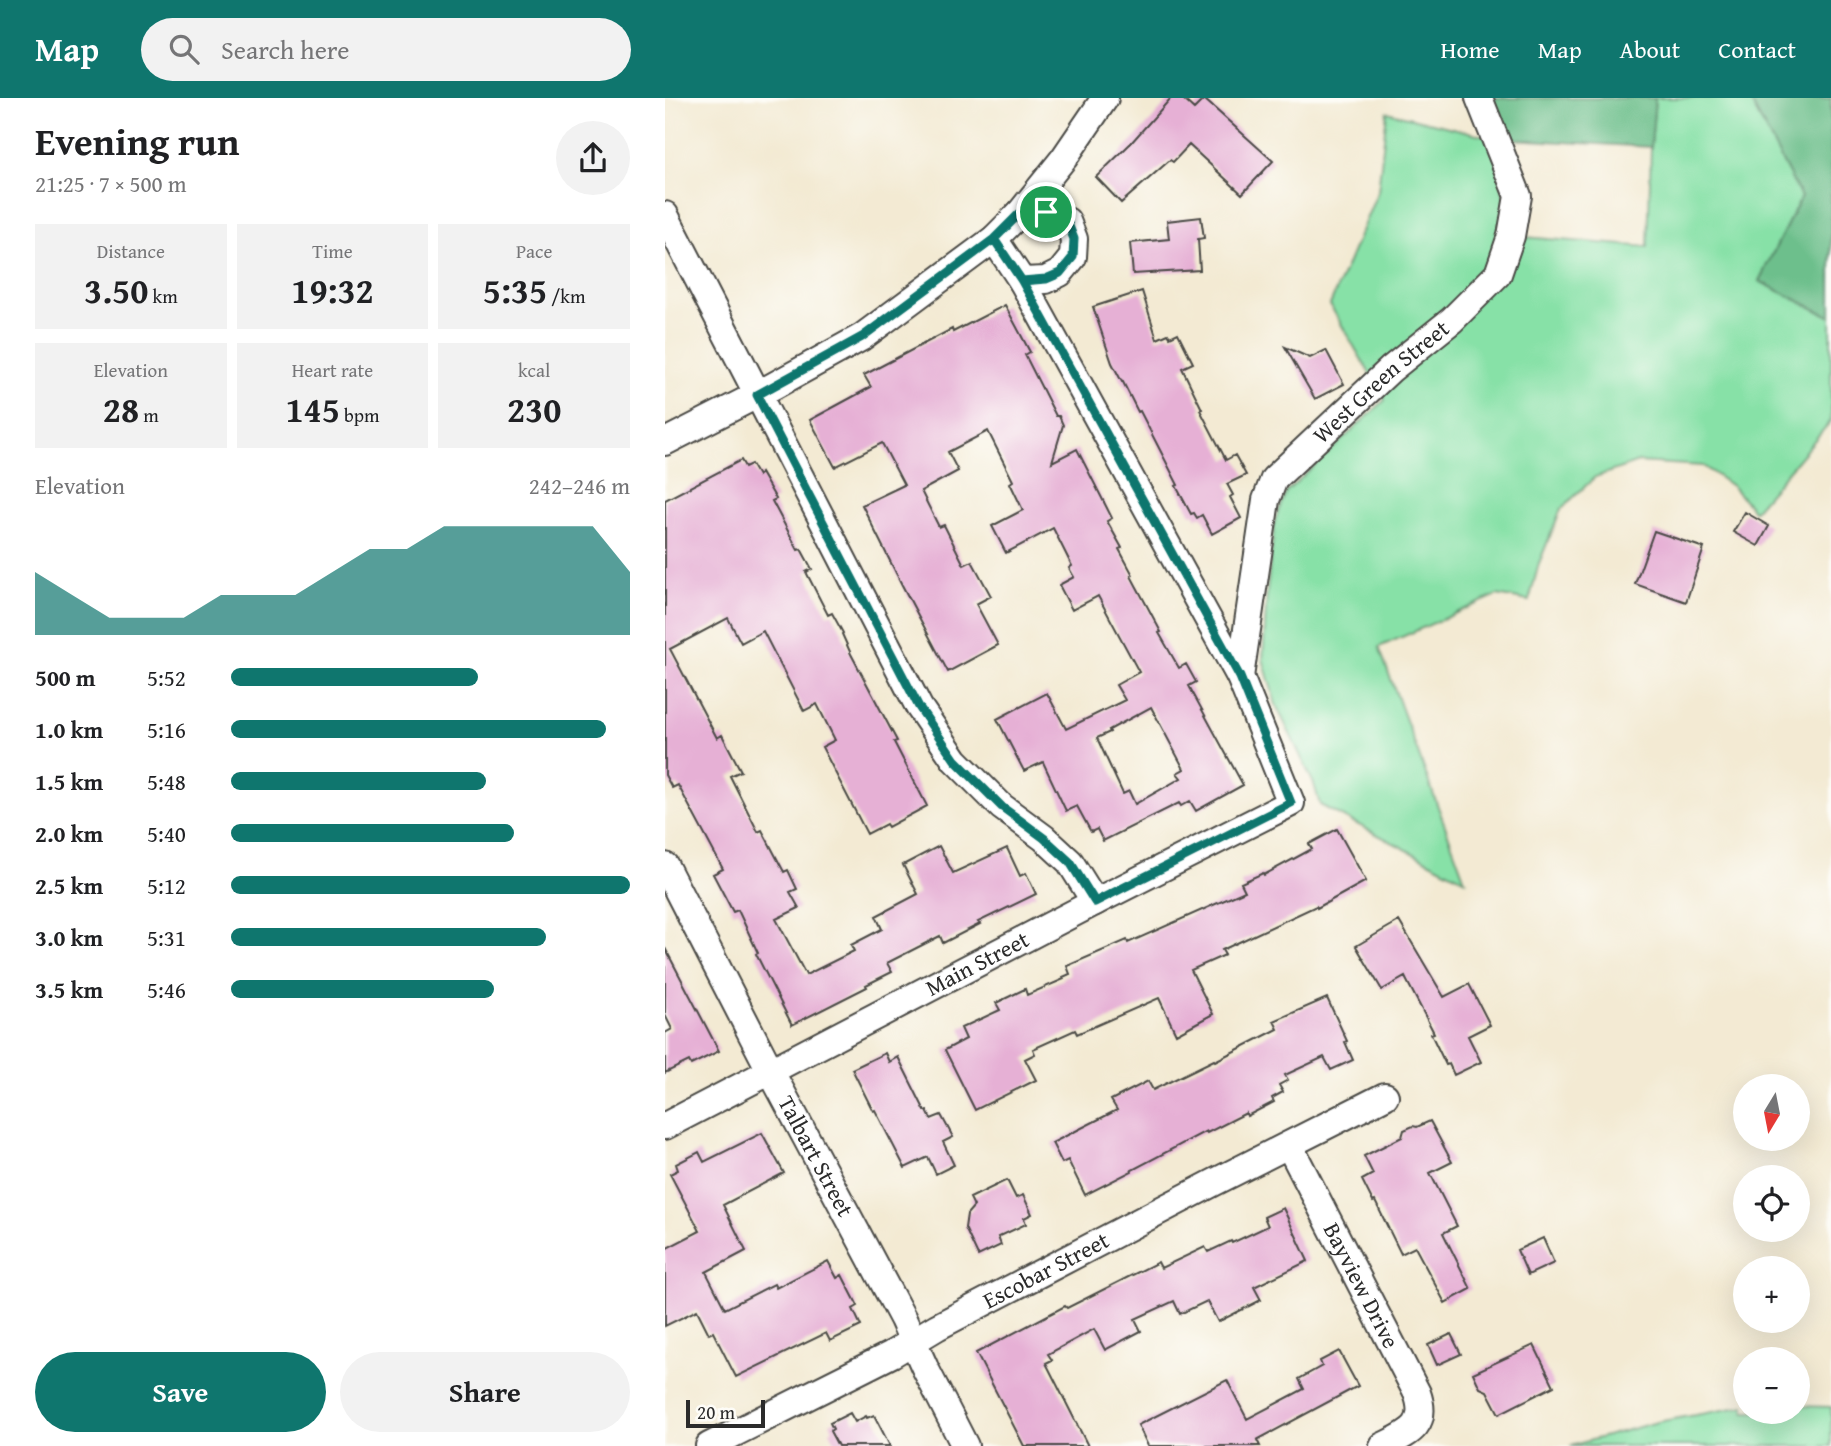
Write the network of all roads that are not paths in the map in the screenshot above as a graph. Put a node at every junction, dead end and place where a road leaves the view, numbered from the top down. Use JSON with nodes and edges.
{"nodes":[{"id":1,"x":1105,"y":98,"type":"edge"},
{"id":2,"x":1479,"y":98,"type":"edge"},
{"id":3,"x":1020,"y":213,"type":"junction"},
{"id":4,"x":665,"y":215,"type":"edge"},
{"id":5,"x":994,"y":239,"type":"junction"},
{"id":6,"x":1022,"y":281,"type":"junction"},
{"id":7,"x":757,"y":395,"type":"junction"},
{"id":8,"x":665,"y":442,"type":"edge"},
{"id":9,"x":1240,"y":677,"type":"junction"},
{"id":10,"x":665,"y":866,"type":"edge"},
{"id":11,"x":1095,"y":902,"type":"junction"},
{"id":12,"x":771,"y":1072,"type":"junction"},
{"id":13,"x":1385,"y":1097,"type":"dead end"},
{"id":14,"x":665,"y":1126,"type":"edge"},
{"id":15,"x":1289,"y":1145,"type":"junction"},
{"id":16,"x":913,"y":1341,"type":"junction"},
{"id":17,"x":709,"y":1446,"type":"edge"},
{"id":18,"x":965,"y":1446,"type":"edge"},
{"id":19,"x":1383,"y":1446,"type":"edge"}],
"edges":[{"from":1,"to":3,"type":"street"},
{"from":2,"to":9,"type":"street","name":"West Green Street"},
{"from":3,"to":5,"type":"street"},
{"from":3,"to":6,"type":"street"},
{"from":4,"to":7,"type":"street"},
{"from":5,"to":6,"type":"street"},
{"from":5,"to":7,"type":"street"},
{"from":6,"to":9,"type":"street"},
{"from":7,"to":8,"type":"street"},
{"from":7,"to":11,"type":"street"},
{"from":9,"to":11,"type":"street","name":"Main Street"},
{"from":10,"to":12,"type":"street","name":"Talbart Street"},
{"from":11,"to":12,"type":"street","name":"Main Street"},
{"from":12,"to":14,"type":"street","name":"Main Street"},
{"from":12,"to":16,"type":"street","name":"Talbart Street"},
{"from":13,"to":15,"type":"street","name":"Escobar Street"},
{"from":15,"to":16,"type":"street","name":"Escobar Street"},
{"from":15,"to":19,"type":"street","name":"Bayview Drive"},
{"from":16,"to":17,"type":"street","name":"Escobar Street"},
{"from":16,"to":18,"type":"street","name":"Talbart Street"}]}
